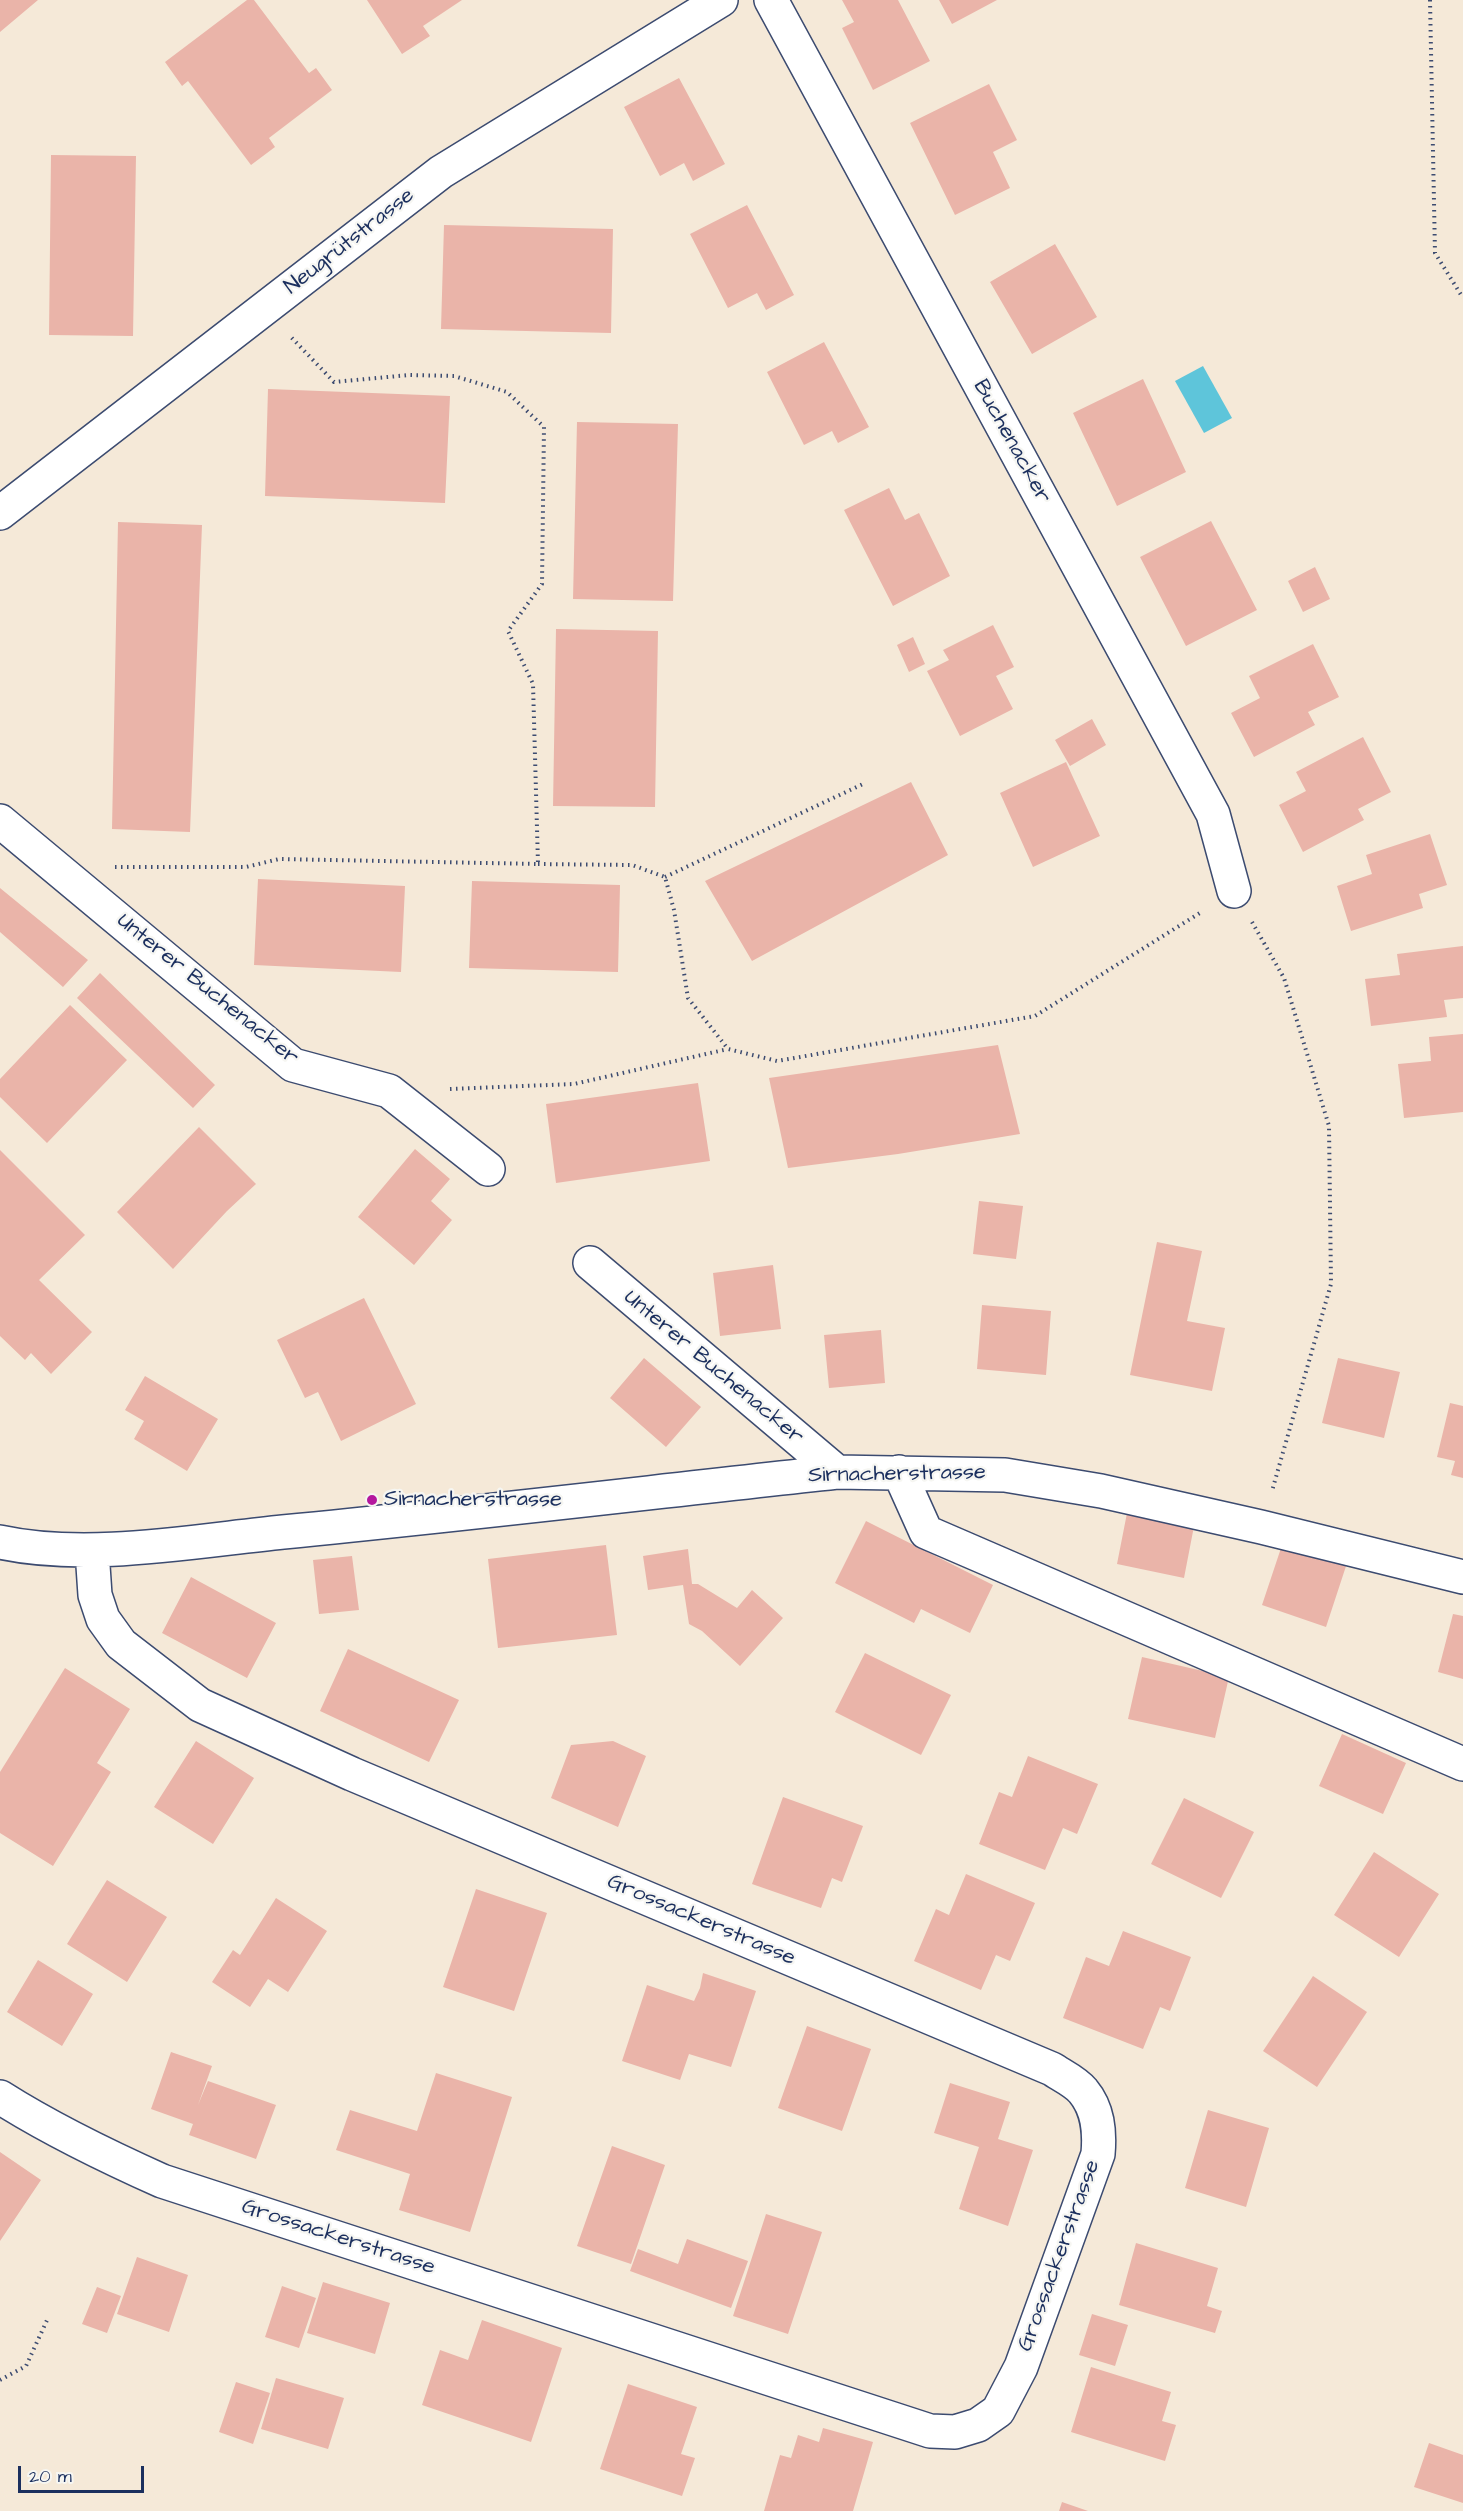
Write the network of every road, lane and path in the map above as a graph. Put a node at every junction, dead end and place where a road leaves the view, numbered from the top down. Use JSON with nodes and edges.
{"nodes":[{"id":1,"x":721,"y":0,"type":"edge"},
{"id":2,"x":771,"y":0,"type":"edge"},
{"id":3,"x":1430,"y":0,"type":"edge"},
{"id":4,"x":1463,"y":297,"type":"edge"},
{"id":5,"x":264,"y":308,"type":"junction"},
{"id":6,"x":0,"y":513,"type":"edge"},
{"id":7,"x":863,"y":784,"type":"dead end"},
{"id":8,"x":0,"y":821,"type":"edge"},
{"id":9,"x":538,"y":864,"type":"junction"},
{"id":10,"x":114,"y":867,"type":"dead end"},
{"id":11,"x":665,"y":877,"type":"junction"},
{"id":12,"x":1234,"y":891,"type":"junction"},
{"id":13,"x":728,"y":1049,"type":"junction"},
{"id":14,"x":389,"y":1091,"type":"junction"},
{"id":15,"x":488,"y":1170,"type":"dead end"},
{"id":16,"x":590,"y":1263,"type":"dead end"},
{"id":17,"x":837,"y":1472,"type":"junction"},
{"id":18,"x":899,"y":1472,"type":"junction"},
{"id":19,"x":1261,"y":1527,"type":"junction"},
{"id":20,"x":0,"y":1542,"type":"edge"},
{"id":21,"x":92,"y":1551,"type":"junction"},
{"id":22,"x":1463,"y":1577,"type":"edge"},
{"id":23,"x":1463,"y":1764,"type":"edge"},
{"id":24,"x":0,"y":2097,"type":"edge"},
{"id":25,"x":48,"y":2318,"type":"dead end"},
{"id":26,"x":0,"y":2380,"type":"edge"}],
"edges":[{"from":1,"to":5,"type":"street","name":"Neugrütstrasse"},
{"from":2,"to":12,"type":"street","name":"Buchenacker"},
{"from":3,"to":4,"type":"path"},
{"from":5,"to":6,"type":"street","name":"Neugrütstrasse"},
{"from":5,"to":9,"type":"path"},
{"from":7,"to":11,"type":"path"},
{"from":8,"to":14,"type":"street","name":"Unterer Buchenacker"},
{"from":9,"to":10,"type":"path"},
{"from":9,"to":11,"type":"path"},
{"from":11,"to":13,"type":"path"},
{"from":12,"to":13,"type":"path"},
{"from":12,"to":19,"type":"path"},
{"from":13,"to":14,"type":"path"},
{"from":14,"to":15,"type":"street","name":"Unterer Buchenacker"},
{"from":16,"to":17,"type":"street","name":"Unterer Buchenacker"},
{"from":17,"to":18,"type":"street","name":"Sirnacherstrasse"},
{"from":17,"to":21,"type":"street","name":"Sirnacherstrasse"},
{"from":18,"to":19,"type":"street","name":"Sirnacherstrasse"},
{"from":18,"to":23,"type":"street"},
{"from":19,"to":22,"type":"street","name":"Sirnacherstrasse"},
{"from":20,"to":21,"type":"street","name":"Sirnacherstrasse"},
{"from":21,"to":24,"type":"street","name":"Grossackerstrasse"},
{"from":25,"to":26,"type":"path"}]}
